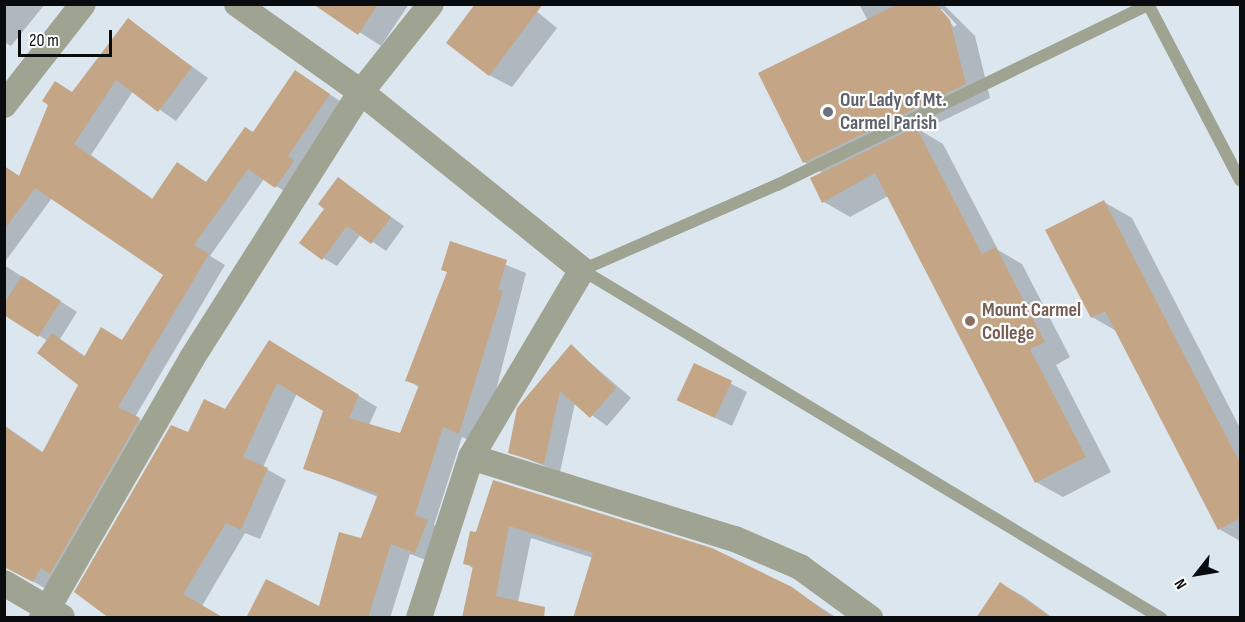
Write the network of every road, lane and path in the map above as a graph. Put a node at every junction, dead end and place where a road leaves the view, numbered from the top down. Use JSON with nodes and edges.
{"nodes":[{"id":1,"x":83,"y":4,"type":"edge"},
{"id":2,"x":237,"y":4,"type":"edge"},
{"id":3,"x":431,"y":4,"type":"edge"},
{"id":4,"x":1148,"y":5,"type":"edge"},
{"id":5,"x":361,"y":92,"type":"junction"},
{"id":6,"x":4,"y":105,"type":"edge"},
{"id":7,"x":1240,"y":180,"type":"edge"},
{"id":8,"x":582,"y":270,"type":"junction"},
{"id":9,"x":471,"y":458,"type":"junction"},
{"id":10,"x":4,"y":583,"type":"edge"},
{"id":11,"x":50,"y":614,"type":"edge"},
{"id":12,"x":418,"y":618,"type":"edge"},
{"id":13,"x":870,"y":618,"type":"edge"},
{"id":14,"x":1161,"y":618,"type":"edge"}],
"edges":[{"from":1,"to":6,"type":"street"},
{"from":2,"to":5,"type":"street"},
{"from":3,"to":5,"type":"street"},
{"from":4,"to":7,"type":"lane"},
{"from":4,"to":8,"type":"lane"},
{"from":5,"to":8,"type":"street"},
{"from":5,"to":11,"type":"street"},
{"from":8,"to":9,"type":"street"},
{"from":8,"to":14,"type":"lane"},
{"from":9,"to":12,"type":"street"},
{"from":9,"to":13,"type":"street"},
{"from":10,"to":11,"type":"street"}]}
